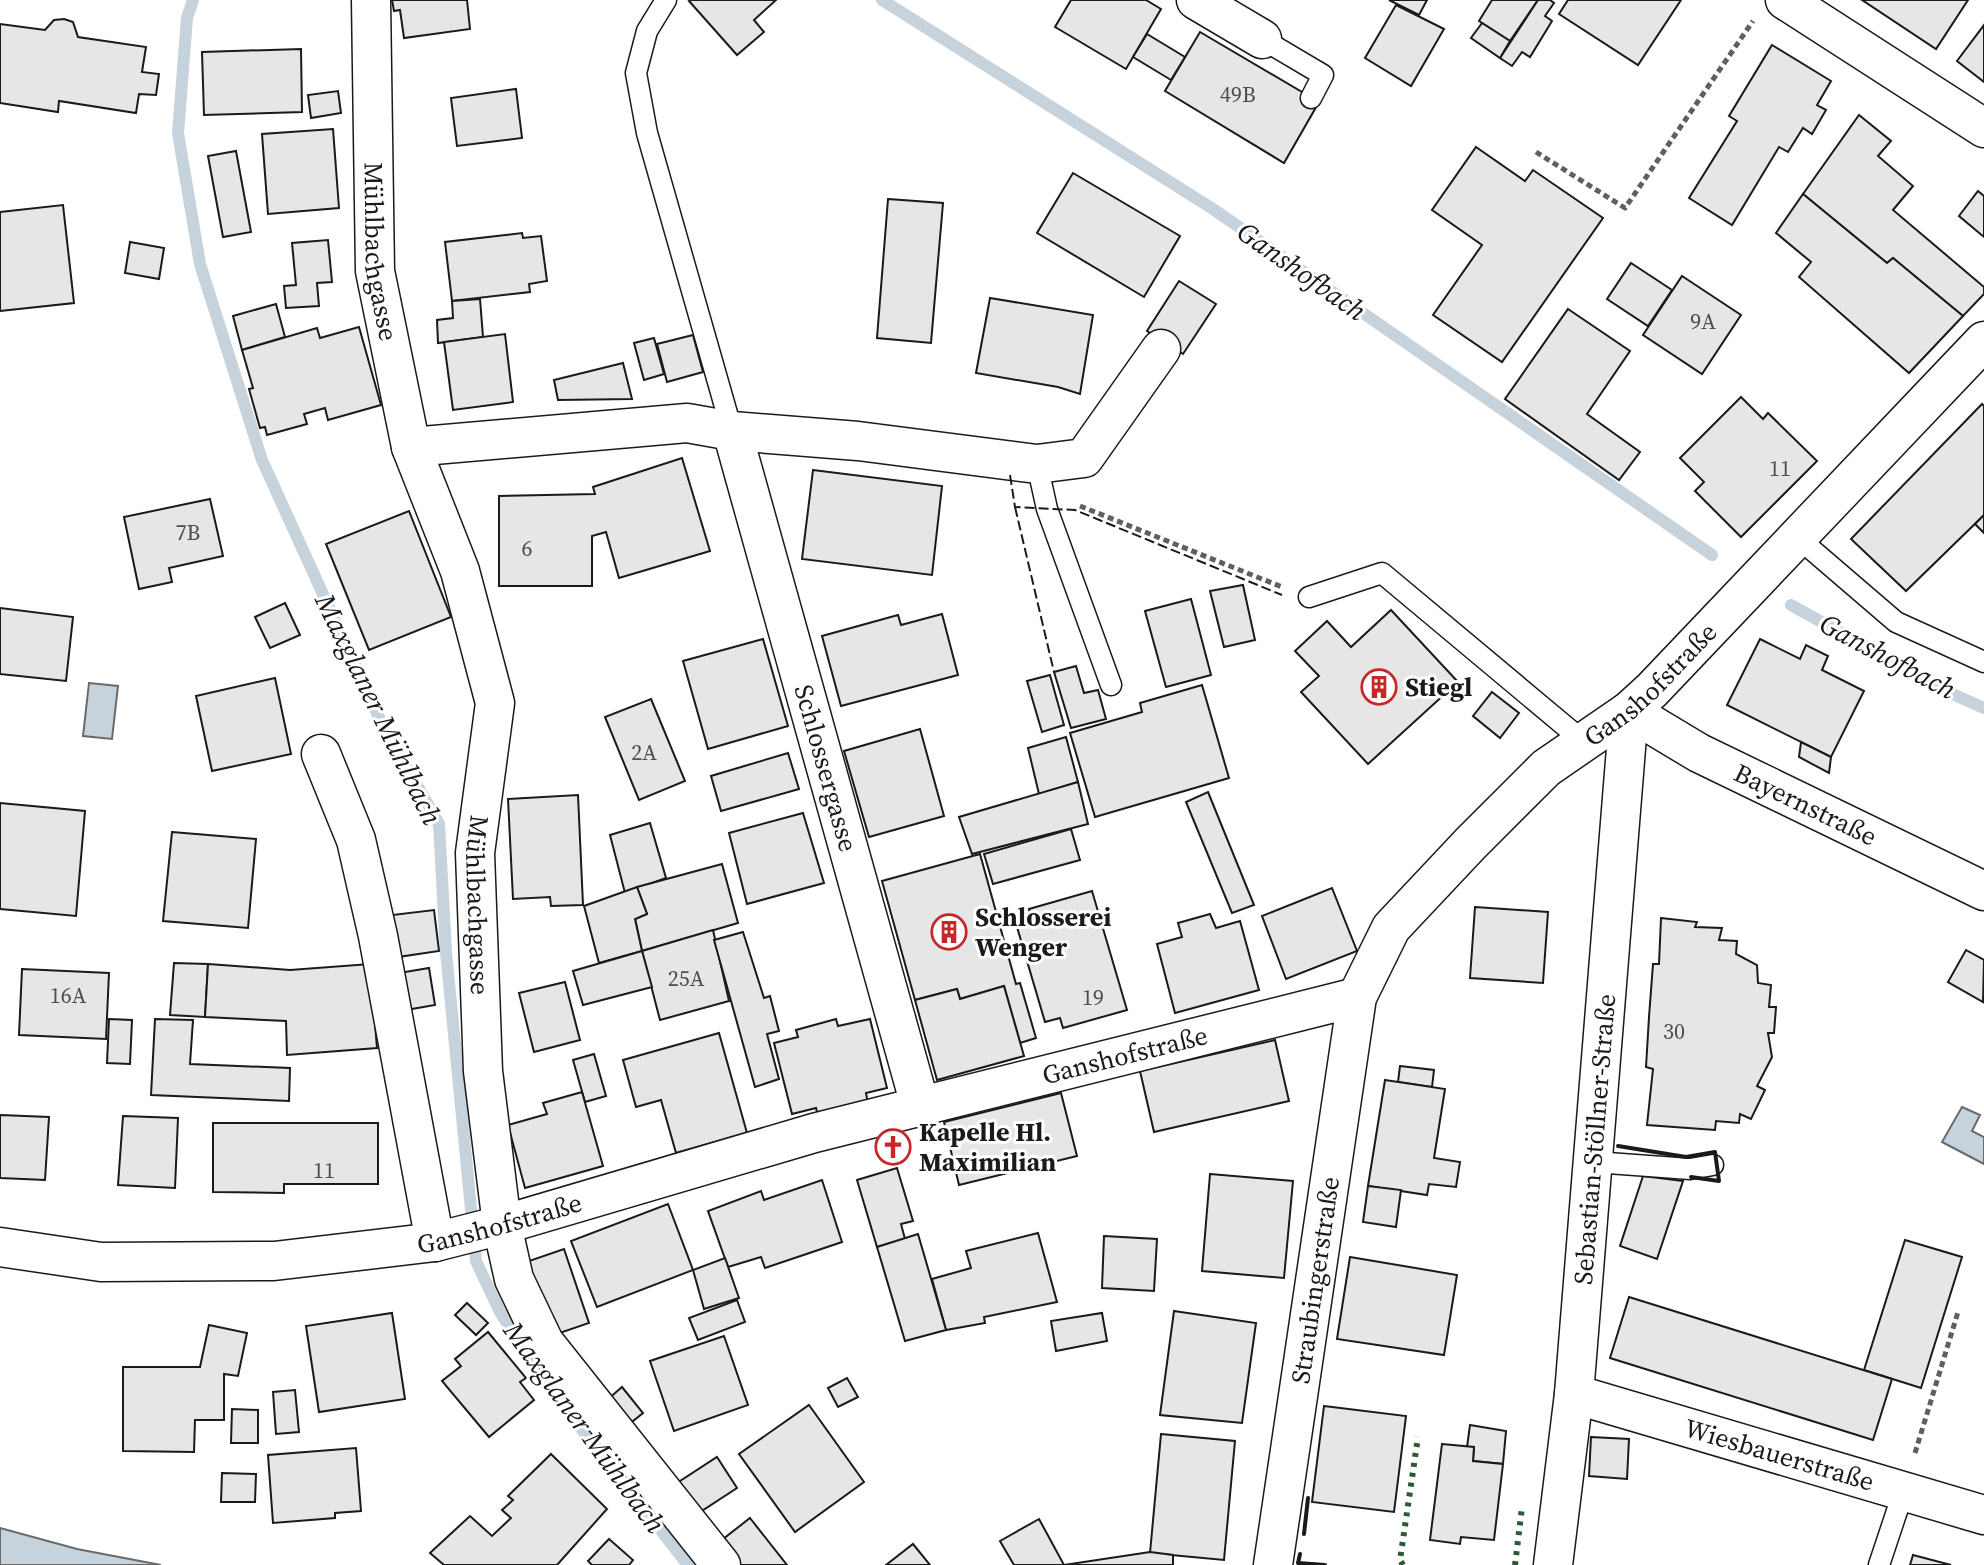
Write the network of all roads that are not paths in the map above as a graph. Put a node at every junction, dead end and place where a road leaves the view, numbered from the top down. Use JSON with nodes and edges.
{"nodes":[{"id":1,"x":371,"y":0,"type":"edge"},
{"id":2,"x":666,"y":0,"type":"edge"},
{"id":3,"x":1196,"y":0,"type":"edge"},
{"id":4,"x":1772,"y":6,"type":"edge"},
{"id":5,"x":1262,"y":39,"type":"joint"},
{"id":6,"x":1311,"y":98,"type":"dead end"},
{"id":7,"x":1984,"y":128,"type":"edge"},
{"id":8,"x":1984,"y":341,"type":"edge"},
{"id":9,"x":1161,"y":349,"type":"dead end"},
{"id":10,"x":732,"y":431,"type":"junction"},
{"id":11,"x":411,"y":447,"type":"junction"},
{"id":12,"x":1039,"y":476,"type":"junction"},
{"id":13,"x":1797,"y":537,"type":"junction"},
{"id":14,"x":1309,"y":597,"type":"road end"},
{"id":15,"x":1984,"y":662,"type":"edge"},
{"id":16,"x":1111,"y":685,"type":"dead end"},
{"id":17,"x":1629,"y":711,"type":"junction"},
{"id":18,"x":1583,"y":741,"type":"junction"},
{"id":19,"x":321,"y":754,"type":"dead end"},
{"id":20,"x":1984,"y":891,"type":"edge"},
{"id":21,"x":1357,"y":997,"type":"junction"},
{"id":22,"x":920,"y":1105,"type":"junction"},
{"id":23,"x":1594,"y":1162,"type":"junction"},
{"id":24,"x":1713,"y":1165,"type":"dead end"},
{"id":25,"x":469,"y":1233,"type":"junction"},
{"id":26,"x":0,"y":1247,"type":"edge"},
{"id":27,"x":1574,"y":1394,"type":"junction"},
{"id":28,"x":1904,"y":1490,"type":"junction"},
{"id":29,"x":1984,"y":1515,"type":"edge"},
{"id":30,"x":721,"y":1565,"type":"edge"},
{"id":31,"x":1273,"y":1565,"type":"edge"},
{"id":32,"x":1553,"y":1565,"type":"edge"},
{"id":33,"x":1879,"y":1565,"type":"edge"}],
"edges":[{"from":1,"to":11,"type":"street","name":"Mühlbachgasse"},
{"from":2,"to":10,"type":"lane"},
{"from":3,"to":5,"type":"street"},
{"from":4,"to":7,"type":"street"},
{"from":5,"to":6,"type":"lane"},
{"from":8,"to":13,"type":"street","name":"Ganshofstraße"},
{"from":9,"to":12,"type":"street"},
{"from":10,"to":11,"type":"street"},
{"from":10,"to":12,"type":"street"},
{"from":10,"to":22,"type":"street","name":"Schlossergasse"},
{"from":11,"to":25,"type":"street","name":"Mühlbachgasse"},
{"from":12,"to":16,"type":"lane"},
{"from":13,"to":15,"type":"lane"},
{"from":13,"to":17,"type":"street","name":"Ganshofstraße"},
{"from":14,"to":18,"type":"lane"},
{"from":17,"to":18,"type":"street","name":"Ganshofstraße"},
{"from":17,"to":20,"type":"street","name":"Bayernstraße"},
{"from":17,"to":23,"type":"street","name":"Sebastian-Stöllner-Straße"},
{"from":18,"to":21,"type":"street","name":"Ganshofstraße"},
{"from":19,"to":25,"type":"street","name":"Mühlbachgasse"},
{"from":21,"to":22,"type":"street","name":"Ganshofstraße"},
{"from":21,"to":31,"type":"street","name":"Straubingerstraße"},
{"from":22,"to":25,"type":"street","name":"Ganshofstraße"},
{"from":23,"to":24,"type":"lane"},
{"from":23,"to":27,"type":"street","name":"Sebastian-Stöllner-Straße"},
{"from":25,"to":26,"type":"street","name":"Ganshofstraße"},
{"from":25,"to":30,"type":"street","name":"Mühlbachgasse"},
{"from":27,"to":28,"type":"street","name":"Wiesbauerstraße"},
{"from":27,"to":32,"type":"street","name":"Sebastian-Stöllner-Straße"},
{"from":28,"to":29,"type":"street","name":"Wiesbauerstraße"},
{"from":28,"to":33,"type":"lane"}]}
